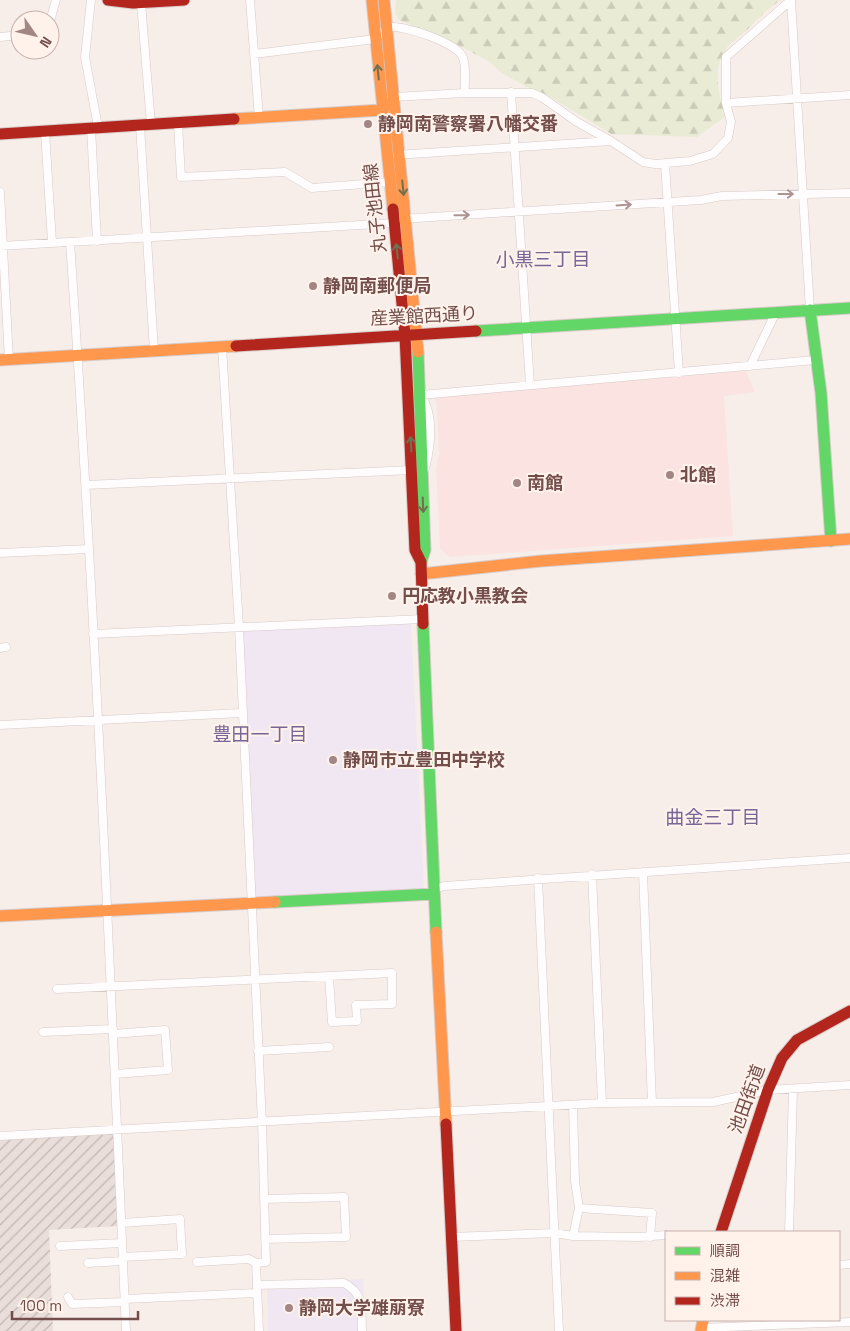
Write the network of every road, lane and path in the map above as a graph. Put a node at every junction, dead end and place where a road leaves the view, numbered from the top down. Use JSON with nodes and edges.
{"nodes":[{"id":1,"x":91,"y":0,"type":"edge"},
{"id":2,"x":108,"y":0,"type":"edge"},
{"id":3,"x":184,"y":0,"type":"edge"},
{"id":4,"x":250,"y":0,"type":"edge"},
{"id":5,"x":372,"y":0,"type":"edge"},
{"id":6,"x":384,"y":0,"type":"edge"},
{"id":7,"x":791,"y":0,"type":"edge"},
{"id":8,"x":141,"y":3,"type":"junction"},
{"id":9,"x":387,"y":27,"type":"junction"},
{"id":10,"x":375,"y":39,"type":"junction"},
{"id":11,"x":254,"y":54,"type":"junction"},
{"id":12,"x":511,"y":92,"type":"junction"},
{"id":13,"x":465,"y":93,"type":"junction"},
{"id":14,"x":850,"y":95,"type":"edge"},
{"id":15,"x":394,"y":97,"type":"junction"},
{"id":16,"x":798,"y":99,"type":"junction"},
{"id":17,"x":726,"y":103,"type":"junction"},
{"id":18,"x":382,"y":110,"type":"junction"},
{"id":19,"x":259,"y":118,"type":"junction"},
{"id":20,"x":178,"y":122,"type":"junction"},
{"id":21,"x":145,"y":124,"type":"junction"},
{"id":22,"x":94,"y":127,"type":"junction"},
{"id":23,"x":45,"y":131,"type":"junction"},
{"id":24,"x":0,"y":134,"type":"edge"},
{"id":25,"x":611,"y":141,"type":"junction"},
{"id":26,"x":515,"y":148,"type":"junction"},
{"id":27,"x":400,"y":155,"type":"junction"},
{"id":28,"x":387,"y":156,"type":"junction"},
{"id":29,"x":665,"y":164,"type":"junction"},
{"id":30,"x":390,"y":182,"type":"junction"},
{"id":31,"x":0,"y":192,"type":"edge"},
{"id":32,"x":850,"y":193,"type":"edge"},
{"id":33,"x":804,"y":194,"type":"junction"},
{"id":34,"x":667,"y":201,"type":"junction"},
{"id":35,"x":520,"y":212,"type":"junction"},
{"id":36,"x":410,"y":218,"type":"junction"},
{"id":37,"x":394,"y":221,"type":"junction"},
{"id":38,"x":147,"y":238,"type":"junction"},
{"id":39,"x":97,"y":241,"type":"junction"},
{"id":40,"x":70,"y":242,"type":"junction"},
{"id":41,"x":52,"y":243,"type":"junction"},
{"id":42,"x":1,"y":246,"type":"edge"},
{"id":43,"x":850,"y":308,"type":"edge"},
{"id":44,"x":810,"y":310,"type":"junction"},
{"id":45,"x":776,"y":312,"type":"junction"},
{"id":46,"x":674,"y":318,"type":"junction"},
{"id":47,"x":527,"y":327,"type":"junction"},
{"id":48,"x":417,"y":334,"type":"junction"},
{"id":49,"x":405,"y":335,"type":"junction"},
{"id":50,"x":222,"y":346,"type":"junction"},
{"id":51,"x":154,"y":351,"type":"junction"},
{"id":52,"x":78,"y":356,"type":"junction"},
{"id":53,"x":5,"y":360,"type":"edge"},
{"id":54,"x":816,"y":360,"type":"junction"},
{"id":55,"x":750,"y":366,"type":"junction"},
{"id":56,"x":679,"y":373,"type":"junction"},
{"id":57,"x":530,"y":386,"type":"junction"},
{"id":58,"x":420,"y":395,"type":"junction"},
{"id":59,"x":417,"y":470,"type":"junction"},
{"id":60,"x":231,"y":478,"type":"junction"},
{"id":61,"x":422,"y":482,"type":"junction"},
{"id":62,"x":86,"y":485,"type":"junction"},
{"id":63,"x":850,"y":539,"type":"edge"},
{"id":64,"x":831,"y":540,"type":"junction"},
{"id":65,"x":89,"y":549,"type":"junction"},
{"id":66,"x":0,"y":554,"type":"edge"},
{"id":67,"x":421,"y":562,"type":"junction"},
{"id":68,"x":421,"y":574,"type":"junction"},
{"id":69,"x":423,"y":619,"type":"junction"},
{"id":70,"x":239,"y":627,"type":"junction"},
{"id":71,"x":93,"y":634,"type":"junction"},
{"id":72,"x":241,"y":713,"type":"junction"},
{"id":73,"x":97,"y":720,"type":"junction"},
{"id":74,"x":0,"y":725,"type":"edge"},
{"id":75,"x":850,"y":858,"type":"edge"},
{"id":76,"x":643,"y":872,"type":"junction"},
{"id":77,"x":592,"y":874,"type":"junction"},
{"id":78,"x":538,"y":878,"type":"junction"},
{"id":79,"x":434,"y":892,"type":"junction"},
{"id":80,"x":250,"y":903,"type":"junction"},
{"id":81,"x":107,"y":911,"type":"junction"},
{"id":82,"x":0,"y":916,"type":"edge"},
{"id":83,"x":329,"y":977,"type":"junction"},
{"id":84,"x":254,"y":979,"type":"junction"},
{"id":85,"x":111,"y":986,"type":"junction"},
{"id":86,"x":57,"y":989,"type":"dead end"},
{"id":87,"x":850,"y":1011,"type":"edge"},
{"id":88,"x":113,"y":1031,"type":"junction"},
{"id":89,"x":43,"y":1032,"type":"dead end"},
{"id":90,"x":329,"y":1047,"type":"dead end"},
{"id":91,"x":258,"y":1051,"type":"junction"},
{"id":92,"x":115,"y":1074,"type":"junction"},
{"id":93,"x":850,"y":1085,"type":"edge"},
{"id":94,"x":793,"y":1089,"type":"junction"},
{"id":95,"x":768,"y":1090,"type":"junction"},
{"id":96,"x":602,"y":1103,"type":"junction"},
{"id":97,"x":652,"y":1103,"type":"junction"},
{"id":98,"x":573,"y":1105,"type":"junction"},
{"id":99,"x":550,"y":1106,"type":"junction"},
{"id":100,"x":446,"y":1112,"type":"junction"},
{"id":101,"x":262,"y":1123,"type":"junction"},
{"id":102,"x":118,"y":1131,"type":"junction"},
{"id":103,"x":0,"y":1136,"type":"edge"},
{"id":104,"x":264,"y":1199,"type":"junction"},
{"id":105,"x":579,"y":1208,"type":"junction"},
{"id":106,"x":122,"y":1223,"type":"junction"},
{"id":107,"x":721,"y":1231,"type":"edge"},
{"id":108,"x":789,"y":1231,"type":"edge"},
{"id":109,"x":554,"y":1233,"type":"junction"},
{"id":110,"x":665,"y":1234,"type":"edge"},
{"id":111,"x":573,"y":1236,"type":"junction"},
{"id":112,"x":650,"y":1237,"type":"junction"},
{"id":113,"x":451,"y":1238,"type":"junction"},
{"id":114,"x":264,"y":1239,"type":"junction"},
{"id":115,"x":122,"y":1243,"type":"junction"},
{"id":116,"x":60,"y":1246,"type":"dead end"},
{"id":117,"x":123,"y":1259,"type":"junction"},
{"id":118,"x":197,"y":1262,"type":"dead end"},
{"id":119,"x":88,"y":1263,"type":"dead end"},
{"id":120,"x":256,"y":1263,"type":"junction"},
{"id":121,"x":257,"y":1289,"type":"junction"},
{"id":122,"x":68,"y":1296,"type":"dead end"},
{"id":123,"x":125,"y":1301,"type":"junction"},
{"id":124,"x":850,"y":1322,"type":"edge"},
{"id":125,"x":790,"y":1325,"type":"edge"},
{"id":126,"x":701,"y":1326,"type":"edge"},
{"id":127,"x":126,"y":1331,"type":"edge"},
{"id":128,"x":259,"y":1331,"type":"edge"},
{"id":129,"x":362,"y":1331,"type":"edge"},
{"id":130,"x":456,"y":1331,"type":"edge"},
{"id":131,"x":559,"y":1331,"type":"edge"}],
"edges":[{"from":1,"to":22,"type":"street"},
{"from":2,"to":8,"type":"street"},
{"from":3,"to":8,"type":"street"},
{"from":4,"to":11,"type":"street"},
{"from":5,"to":10,"type":"street","name":"丸子池田線"},
{"from":6,"to":9,"type":"street","name":"丸子池田線"},
{"from":7,"to":16,"type":"street"},
{"from":7,"to":17,"type":"street"},
{"from":8,"to":21,"type":"street"},
{"from":9,"to":10,"type":"street"},
{"from":9,"to":13,"type":"street"},
{"from":9,"to":15,"type":"street","name":"丸子池田線"},
{"from":10,"to":11,"type":"street"},
{"from":18,"to":10,"type":"street","name":"丸子池田線","one_way":true},
{"from":11,"to":19,"type":"street"},
{"from":12,"to":13,"type":"street"},
{"from":12,"to":25,"type":"street"},
{"from":12,"to":26,"type":"street"},
{"from":13,"to":15,"type":"street"},
{"from":14,"to":16,"type":"street"},
{"from":15,"to":18,"type":"street"},
{"from":15,"to":27,"type":"street","name":"丸子池田線"},
{"from":16,"to":17,"type":"street"},
{"from":16,"to":33,"type":"street"},
{"from":17,"to":29,"type":"street"},
{"from":18,"to":19,"type":"street"},
{"from":18,"to":28,"type":"street","name":"丸子池田線"},
{"from":19,"to":20,"type":"street"},
{"from":20,"to":21,"type":"street"},
{"from":20,"to":30,"type":"street"},
{"from":21,"to":22,"type":"street"},
{"from":21,"to":38,"type":"street"},
{"from":22,"to":23,"type":"street"},
{"from":22,"to":39,"type":"street"},
{"from":23,"to":24,"type":"street"},
{"from":23,"to":41,"type":"street"},
{"from":25,"to":26,"type":"street"},
{"from":25,"to":29,"type":"street"},
{"from":26,"to":27,"type":"street"},
{"from":26,"to":35,"type":"street"},
{"from":27,"to":28,"type":"street"},
{"from":27,"to":36,"type":"street","name":"丸子池田線","one_way":true},
{"from":28,"to":30,"type":"street","name":"丸子池田線"},
{"from":29,"to":34,"type":"street"},
{"from":30,"to":37,"type":"street","name":"丸子池田線"},
{"from":31,"to":42,"type":"street"},
{"from":32,"to":33,"type":"street"},
{"from":34,"to":33,"type":"street","one_way":true},
{"from":33,"to":44,"type":"street"},
{"from":35,"to":34,"type":"street","one_way":true},
{"from":34,"to":46,"type":"street"},
{"from":36,"to":35,"type":"street","one_way":true},
{"from":35,"to":47,"type":"street"},
{"from":36,"to":37,"type":"street"},
{"from":36,"to":48,"type":"street","name":"丸子池田線"},
{"from":37,"to":38,"type":"street"},
{"from":49,"to":37,"type":"street","name":"丸子池田線","one_way":true},
{"from":38,"to":39,"type":"street"},
{"from":38,"to":51,"type":"street"},
{"from":39,"to":40,"type":"street"},
{"from":40,"to":41,"type":"street"},
{"from":40,"to":52,"type":"street"},
{"from":41,"to":42,"type":"street"},
{"from":42,"to":53,"type":"street"},
{"from":43,"to":44,"type":"street","name":"産業館西通り"},
{"from":44,"to":45,"type":"street","name":"産業館西通り"},
{"from":44,"to":54,"type":"street"},
{"from":45,"to":46,"type":"street","name":"産業館西通り"},
{"from":45,"to":55,"type":"street"},
{"from":46,"to":47,"type":"street","name":"産業館西通り"},
{"from":46,"to":56,"type":"street"},
{"from":47,"to":48,"type":"street","name":"産業館西通り"},
{"from":47,"to":57,"type":"street"},
{"from":48,"to":49,"type":"street","name":"産業館西通り"},
{"from":48,"to":58,"type":"street","name":"丸子池田線"},
{"from":49,"to":50,"type":"street","name":"産業館西通り"},
{"from":59,"to":49,"type":"street","name":"丸子池田線","one_way":true},
{"from":50,"to":51,"type":"street","name":"産業館西通り"},
{"from":50,"to":60,"type":"street"},
{"from":51,"to":52,"type":"street","name":"産業館西通り"},
{"from":52,"to":53,"type":"street","name":"産業館西通り"},
{"from":52,"to":62,"type":"street"},
{"from":54,"to":55,"type":"street"},
{"from":54,"to":64,"type":"street"},
{"from":55,"to":56,"type":"street"},
{"from":56,"to":57,"type":"street"},
{"from":57,"to":58,"type":"street"},
{"from":58,"to":59,"type":"street","name":"丸子池田線"},
{"from":58,"to":61,"type":"street"},
{"from":59,"to":60,"type":"street"},
{"from":59,"to":61,"type":"street","name":"丸子池田線"},
{"from":59,"to":67,"type":"street","name":"丸子池田線"},
{"from":60,"to":62,"type":"street"},
{"from":60,"to":70,"type":"street"},
{"from":61,"to":67,"type":"street","name":"丸子池田線","one_way":true},
{"from":62,"to":65,"type":"street"},
{"from":63,"to":64,"type":"street"},
{"from":64,"to":68,"type":"street"},
{"from":65,"to":66,"type":"street"},
{"from":65,"to":71,"type":"street"},
{"from":67,"to":68,"type":"street","name":"丸子池田線"},
{"from":68,"to":69,"type":"street","name":"丸子池田線"},
{"from":69,"to":70,"type":"street"},
{"from":69,"to":79,"type":"street","name":"丸子池田線"},
{"from":70,"to":71,"type":"street"},
{"from":70,"to":72,"type":"street"},
{"from":71,"to":73,"type":"street"},
{"from":72,"to":73,"type":"street"},
{"from":72,"to":80,"type":"street"},
{"from":73,"to":74,"type":"street"},
{"from":73,"to":81,"type":"street"},
{"from":75,"to":76,"type":"street"},
{"from":76,"to":77,"type":"street"},
{"from":76,"to":97,"type":"street"},
{"from":77,"to":78,"type":"street"},
{"from":77,"to":96,"type":"street"},
{"from":78,"to":79,"type":"street"},
{"from":78,"to":99,"type":"street"},
{"from":79,"to":80,"type":"street"},
{"from":79,"to":100,"type":"street","name":"丸子池田線"},
{"from":80,"to":81,"type":"street"},
{"from":80,"to":84,"type":"street"},
{"from":81,"to":82,"type":"street"},
{"from":81,"to":85,"type":"street"},
{"from":83,"to":83,"type":"street"},
{"from":83,"to":84,"type":"street"},
{"from":84,"to":85,"type":"street"},
{"from":84,"to":91,"type":"street"},
{"from":85,"to":86,"type":"street"},
{"from":85,"to":88,"type":"street"},
{"from":87,"to":95,"type":"street","name":"池田街道"},
{"from":88,"to":89,"type":"street"},
{"from":88,"to":92,"type":"street"},
{"from":88,"to":92,"type":"street"},
{"from":90,"to":91,"type":"street"},
{"from":91,"to":101,"type":"street"},
{"from":92,"to":102,"type":"street"},
{"from":93,"to":94,"type":"street"},
{"from":94,"to":95,"type":"street"},
{"from":94,"to":108,"type":"street"},
{"from":95,"to":97,"type":"street"},
{"from":95,"to":107,"type":"street","name":"池田街道"},
{"from":96,"to":97,"type":"street"},
{"from":96,"to":98,"type":"street"},
{"from":98,"to":99,"type":"street"},
{"from":98,"to":105,"type":"street"},
{"from":99,"to":100,"type":"street"},
{"from":99,"to":109,"type":"street"},
{"from":100,"to":101,"type":"street"},
{"from":100,"to":113,"type":"street","name":"丸子池田線"},
{"from":101,"to":102,"type":"street"},
{"from":101,"to":104,"type":"street"},
{"from":102,"to":103,"type":"street"},
{"from":102,"to":106,"type":"street"},
{"from":104,"to":114,"type":"street"},
{"from":104,"to":114,"type":"street"},
{"from":105,"to":111,"type":"street"},
{"from":105,"to":112,"type":"street"},
{"from":106,"to":115,"type":"street"},
{"from":106,"to":117,"type":"street"},
{"from":109,"to":111,"type":"street"},
{"from":109,"to":113,"type":"street"},
{"from":109,"to":131,"type":"street"},
{"from":110,"to":112,"type":"street"},
{"from":111,"to":112,"type":"street"},
{"from":113,"to":130,"type":"street","name":"丸子池田線"},
{"from":114,"to":120,"type":"street"},
{"from":115,"to":116,"type":"street"},
{"from":115,"to":117,"type":"street"},
{"from":117,"to":119,"type":"street"},
{"from":117,"to":123,"type":"street"},
{"from":118,"to":120,"type":"street"},
{"from":120,"to":121,"type":"street"},
{"from":121,"to":123,"type":"street"},
{"from":121,"to":128,"type":"street"},
{"from":121,"to":129,"type":"street"},
{"from":122,"to":123,"type":"street"},
{"from":123,"to":127,"type":"street"},
{"from":124,"to":125,"type":"street"},
{"from":125,"to":126,"type":"street"}]}
